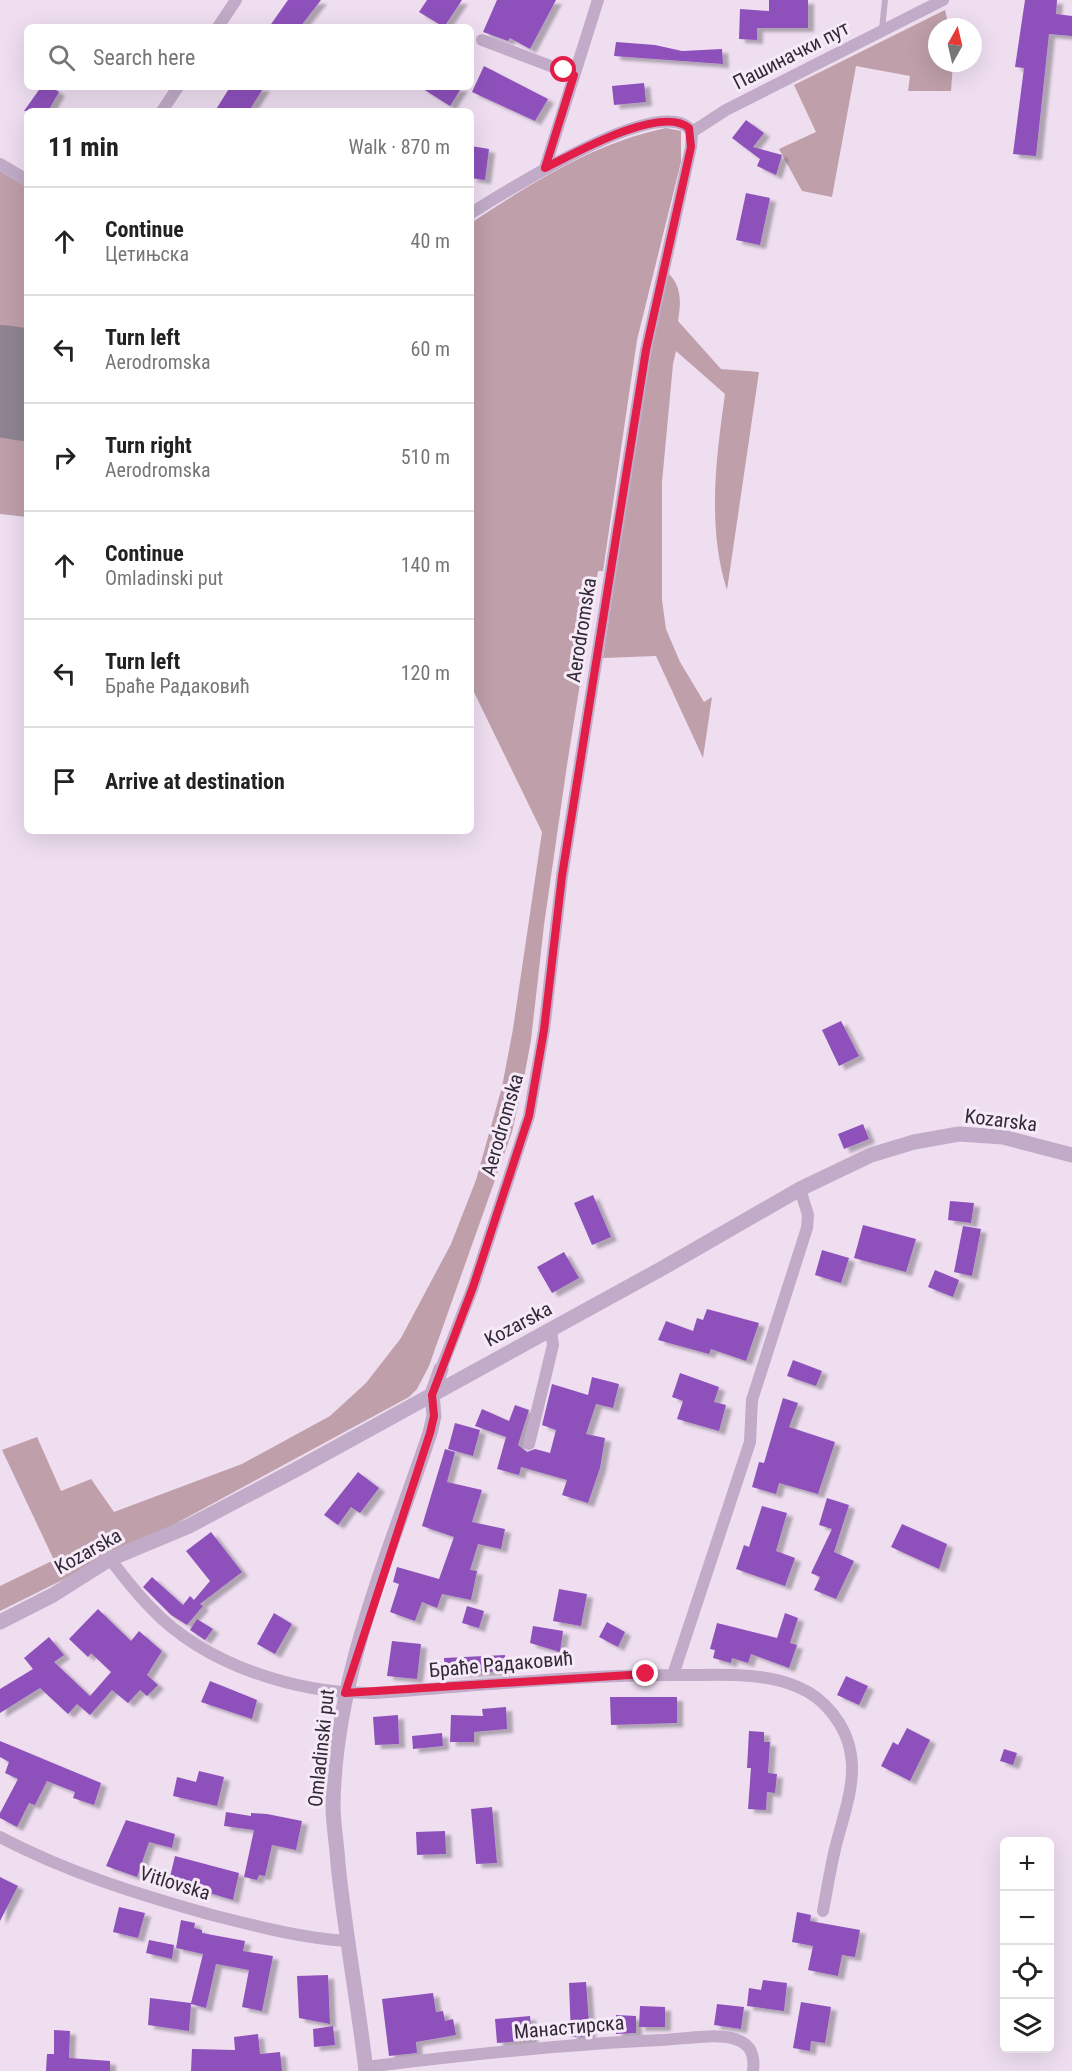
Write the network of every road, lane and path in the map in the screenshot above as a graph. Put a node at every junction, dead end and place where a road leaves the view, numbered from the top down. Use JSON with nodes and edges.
{"nodes":[{"id":1,"x":236,"y":0,"type":"edge"},
{"id":2,"x":598,"y":0,"type":"edge"},
{"id":3,"x":885,"y":0,"type":"edge"},
{"id":4,"x":942,"y":0,"type":"edge"},
{"id":5,"x":220,"y":24,"type":"edge"},
{"id":6,"x":882,"y":30,"type":"junction"},
{"id":7,"x":482,"y":40,"type":"dead end"},
{"id":8,"x":574,"y":75,"type":"junction"},
{"id":9,"x":176,"y":90,"type":"edge"},
{"id":10,"x":164,"y":108,"type":"edge"},
{"id":11,"x":692,"y":132,"type":"junction"},
{"id":12,"x":0,"y":164,"type":"edge"},
{"id":13,"x":545,"y":168,"type":"junction"},
{"id":14,"x":24,"y":178,"type":"edge"},
{"id":15,"x":474,"y":211,"type":"edge"},
{"id":16,"x":1072,"y":1155,"type":"edge"},
{"id":17,"x":800,"y":1189,"type":"junction"},
{"id":18,"x":551,"y":1331,"type":"junction"},
{"id":19,"x":441,"y":1370,"type":"joint"},
{"id":20,"x":432,"y":1395,"type":"junction"},
{"id":21,"x":529,"y":1444,"type":"dead end"},
{"id":22,"x":110,"y":1559,"type":"junction"},
{"id":23,"x":0,"y":1622,"type":"edge"},
{"id":24,"x":673,"y":1675,"type":"junction"},
{"id":25,"x":345,"y":1693,"type":"junction"},
{"id":26,"x":0,"y":1837,"type":"edge"},
{"id":27,"x":823,"y":1911,"type":"dead end"},
{"id":28,"x":347,"y":1941,"type":"junction"},
{"id":29,"x":366,"y":2069,"type":"edge"},
{"id":30,"x":753,"y":2071,"type":"edge"}],
"edges":[{"from":1,"to":5,"type":"street"},
{"from":2,"to":8,"type":"street"},
{"from":3,"to":6,"type":"lane"},
{"from":4,"to":6,"type":"street","name":"Пашиначки пут"},
{"from":6,"to":11,"type":"street","name":"Пашиначки пут"},
{"from":7,"to":8,"type":"street"},
{"from":8,"to":13,"type":"street"},
{"from":9,"to":10,"type":"street"},
{"from":11,"to":13,"type":"street"},
{"from":11,"to":19,"type":"street","name":"Aerodromska"},
{"from":12,"to":14,"type":"street"},
{"from":13,"to":15,"type":"street"},
{"from":16,"to":17,"type":"street","name":"Kozarska"},
{"from":17,"to":18,"type":"street","name":"Kozarska"},
{"from":17,"to":24,"type":"street"},
{"from":18,"to":20,"type":"street","name":"Kozarska"},
{"from":18,"to":21,"type":"street"},
{"from":19,"to":20,"type":"street","name":"Omladinski put"},
{"from":20,"to":22,"type":"street","name":"Kozarska"},
{"from":20,"to":25,"type":"street","name":"Omladinski put"},
{"from":22,"to":23,"type":"street","name":"Kozarska"},
{"from":22,"to":25,"type":"street","name":"Браће Радаковић"},
{"from":24,"to":25,"type":"street","name":"Браће Радаковић"},
{"from":24,"to":27,"type":"street","name":"Браће Радаковић"},
{"from":25,"to":28,"type":"street","name":"Omladinski put"},
{"from":26,"to":28,"type":"street","name":"Vitlovska"},
{"from":28,"to":29,"type":"street","name":"Omladinski put"},
{"from":29,"to":30,"type":"street","name":"Манастирска"}]}
